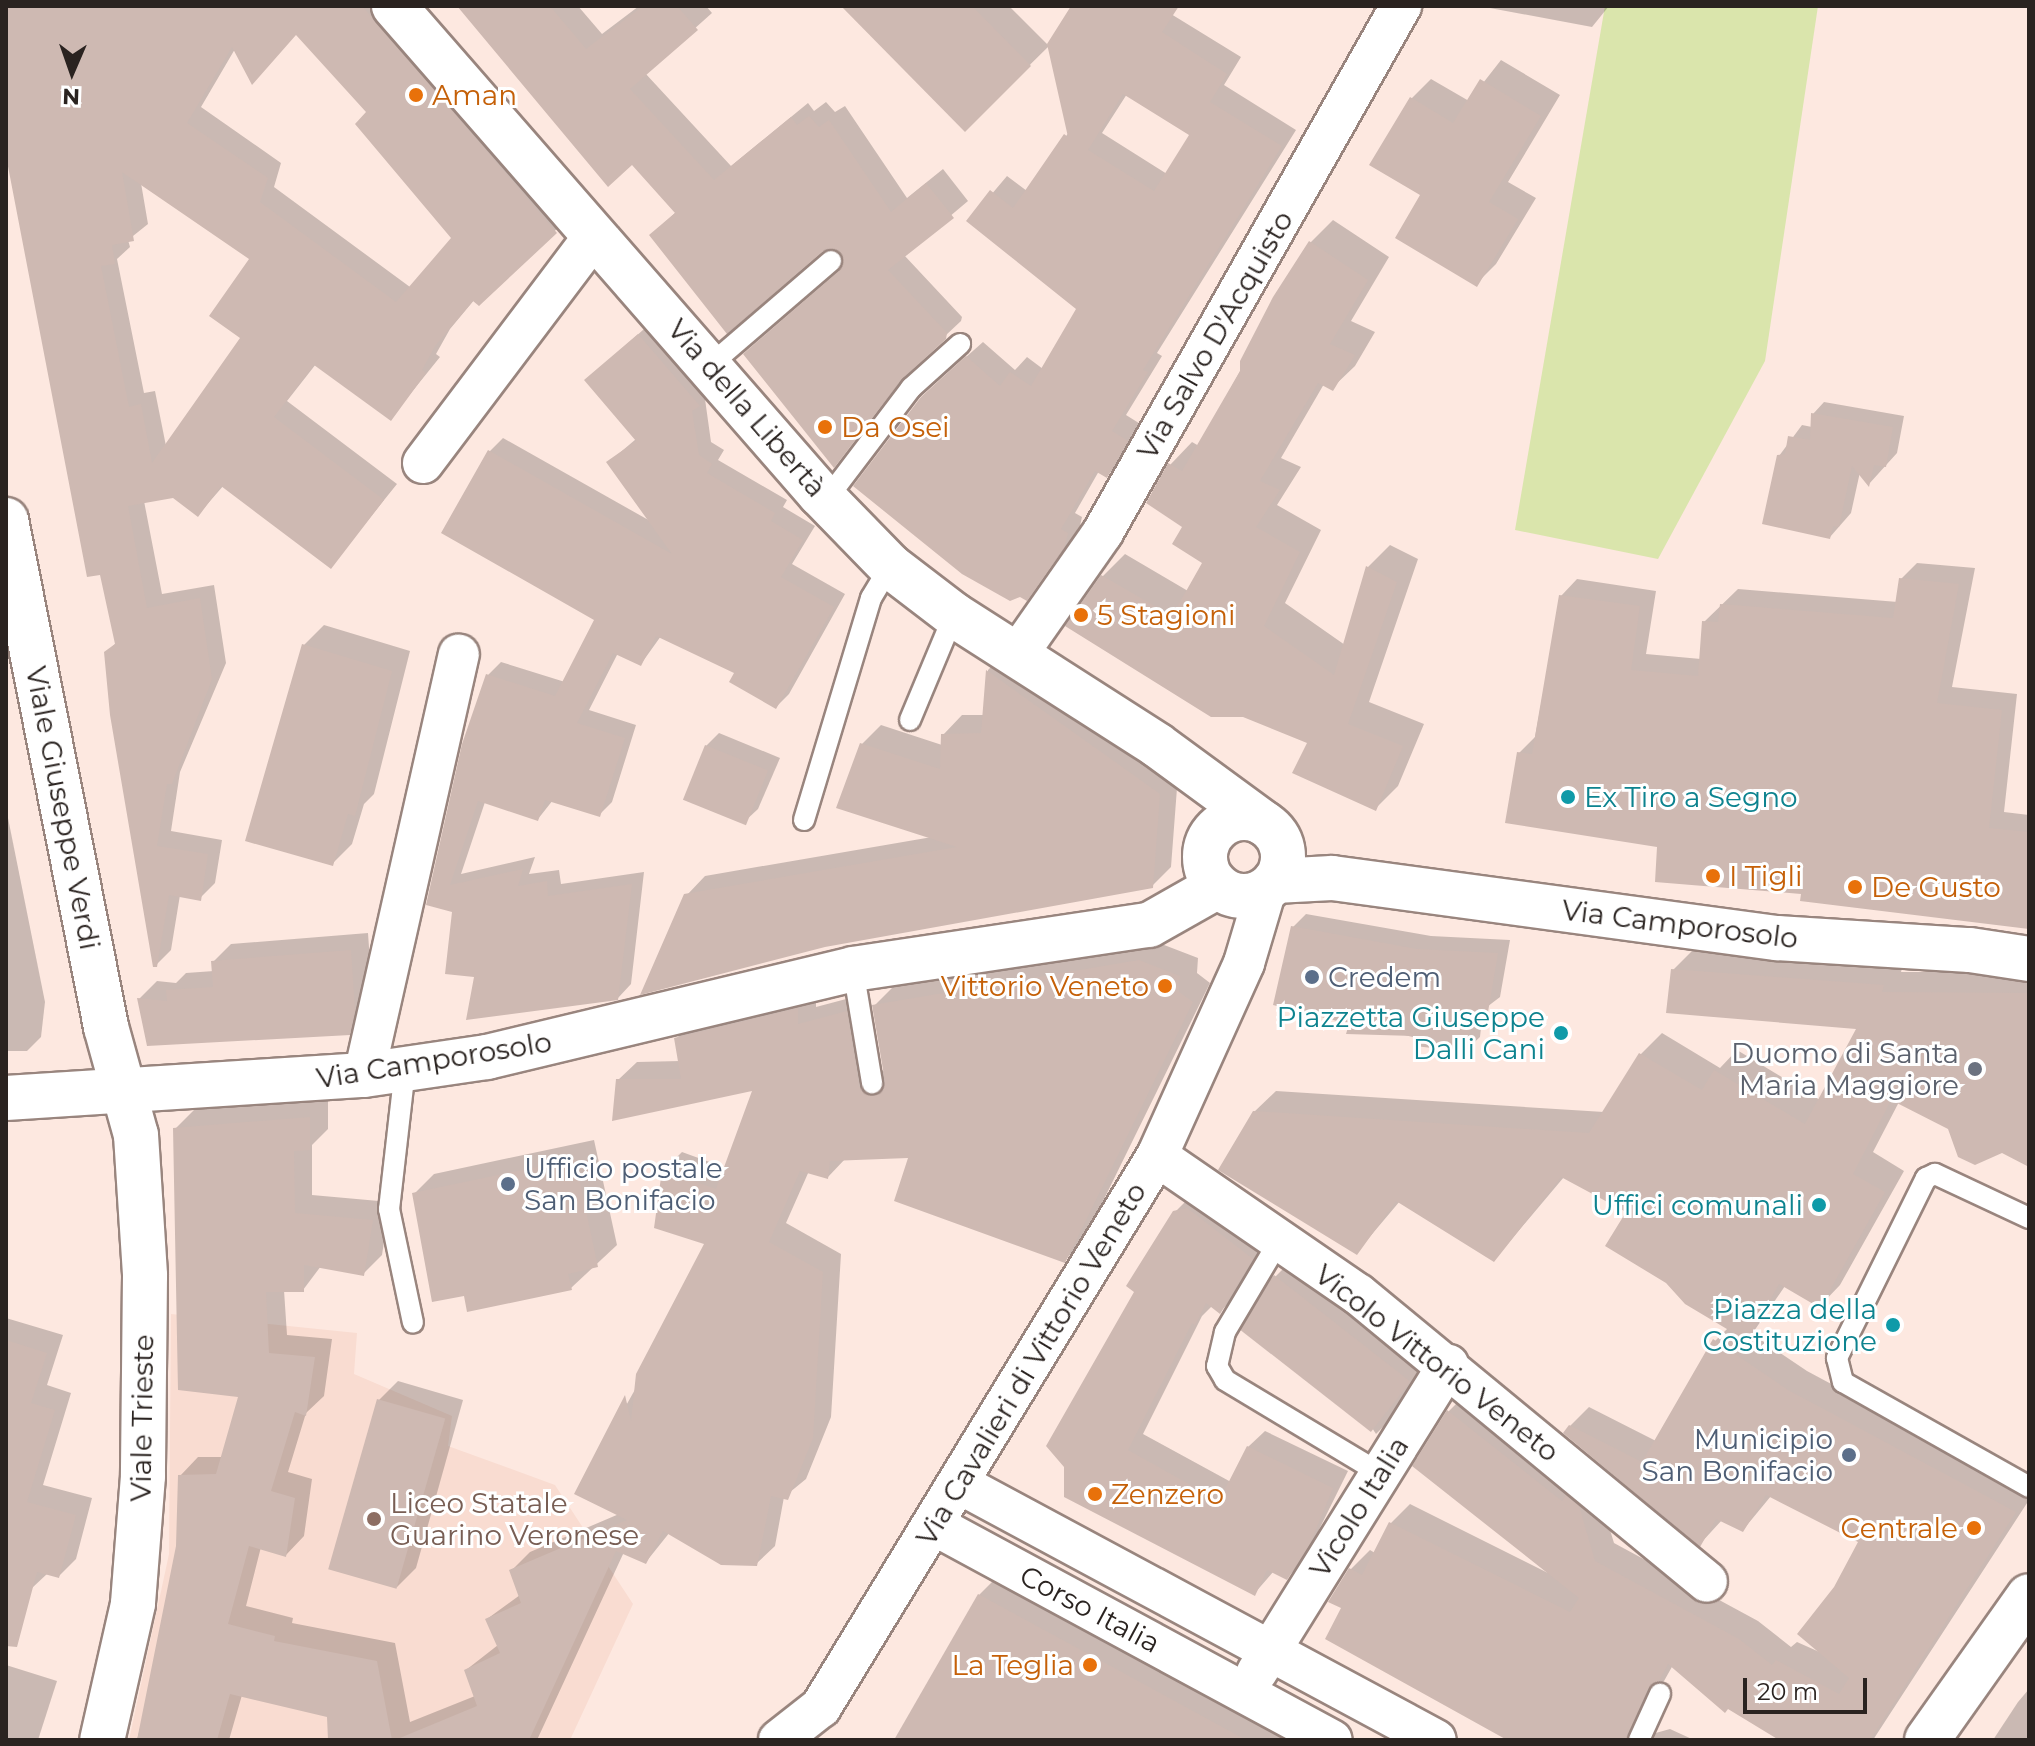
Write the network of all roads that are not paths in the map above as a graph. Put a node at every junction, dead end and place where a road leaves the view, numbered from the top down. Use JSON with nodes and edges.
{"nodes":[{"id":1,"x":394,"y":6,"type":"edge"},
{"id":2,"x":1401,"y":6,"type":"edge"},
{"id":3,"x":595,"y":235,"type":"junction"},
{"id":4,"x":831,"y":261,"type":"dead end"},
{"id":5,"x":960,"y":344,"type":"dead end"},
{"id":6,"x":709,"y":366,"type":"junction"},
{"id":7,"x":423,"y":463,"type":"dead end"},
{"id":8,"x":826,"y":500,"type":"junction"},
{"id":9,"x":6,"y":520,"type":"edge"},
{"id":10,"x":890,"y":566,"type":"junction"},
{"id":11,"x":954,"y":615,"type":"junction"},
{"id":12,"x":459,"y":655,"type":"dead end"},
{"id":13,"x":1017,"y":655,"type":"junction"},
{"id":14,"x":910,"y":720,"type":"dead end"},
{"id":15,"x":1157,"y":745,"type":"junction"},
{"id":16,"x":804,"y":820,"type":"dead end"},
{"id":17,"x":1209,"y":838,"type":"junction"},
{"id":18,"x":1256,"y":869,"type":"junction"},
{"id":19,"x":2029,"y":959,"type":"edge"},
{"id":20,"x":853,"y":969,"type":"junction"},
{"id":21,"x":385,"y":1072,"type":"junction"},
{"id":22,"x":872,"y":1083,"type":"dead end"},
{"id":23,"x":125,"y":1093,"type":"junction"},
{"id":24,"x":6,"y":1098,"type":"edge"},
{"id":25,"x":1157,"y":1156,"type":"junction"},
{"id":26,"x":2029,"y":1218,"type":"edge"},
{"id":27,"x":1279,"y":1241,"type":"junction"},
{"id":28,"x":413,"y":1323,"type":"dead end"},
{"id":29,"x":1448,"y":1365,"type":"junction"},
{"id":30,"x":1380,"y":1473,"type":"junction"},
{"id":31,"x":960,"y":1484,"type":"junction"},
{"id":32,"x":2029,"y":1487,"type":"edge"},
{"id":33,"x":934,"y":1525,"type":"junction"},
{"id":34,"x":1707,"y":1582,"type":"dead end"},
{"id":35,"x":2029,"y":1596,"type":"edge"},
{"id":36,"x":1269,"y":1648,"type":"junction"},
{"id":37,"x":1247,"y":1693,"type":"junction"},
{"id":38,"x":1660,"y":1694,"type":"dead end"},
{"id":39,"x":102,"y":1740,"type":"edge"},
{"id":40,"x":779,"y":1740,"type":"edge"},
{"id":41,"x":1332,"y":1740,"type":"edge"},
{"id":42,"x":1436,"y":1740,"type":"edge"},
{"id":43,"x":1639,"y":1740,"type":"edge"},
{"id":44,"x":1927,"y":1740,"type":"edge"}],
"edges":[{"from":1,"to":3,"type":"street","name":"Via della Libertà"},
{"from":2,"to":13,"type":"street","name":"Via Salvo D'Acquisto"},
{"from":3,"to":6,"type":"street","name":"Via della Libertà"},
{"from":3,"to":7,"type":"street"},
{"from":4,"to":6,"type":"lane"},
{"from":5,"to":8,"type":"lane"},
{"from":6,"to":8,"type":"street","name":"Via della Libertà"},
{"from":8,"to":10,"type":"street","name":"Via della Libertà"},
{"from":9,"to":23,"type":"street","name":"Viale Giuseppe Verdi"},
{"from":10,"to":11,"type":"street","name":"Via della Libertà"},
{"from":10,"to":16,"type":"lane"},
{"from":11,"to":13,"type":"street","name":"Via della Libertà"},
{"from":11,"to":14,"type":"lane"},
{"from":12,"to":21,"type":"street"},
{"from":13,"to":15,"type":"street","name":"Via della Libertà"},
{"from":15,"to":17,"type":"street","name":"Via della Libertà"},
{"from":15,"to":18,"type":"street","name":"Via della Libertà"},
{"from":17,"to":18,"type":"street","name":"Via della Libertà"},
{"from":17,"to":18,"type":"street"},
{"from":18,"to":19,"type":"street","name":"Via Camporosolo"},
{"from":18,"to":20,"type":"street","name":"Via Camporosolo"},
{"from":18,"to":25,"type":"street","name":"Via Cavalieri di Vittorio Veneto"},
{"from":20,"to":21,"type":"street","name":"Via Camporosolo"},
{"from":20,"to":22,"type":"lane"},
{"from":21,"to":23,"type":"street","name":"Via Camporosolo"},
{"from":21,"to":28,"type":"lane"},
{"from":23,"to":24,"type":"street","name":"Via Camporosolo"},
{"from":23,"to":39,"type":"street","name":"Viale Trieste"},
{"from":25,"to":27,"type":"street","name":"Vicolo Vittorio Veneto"},
{"from":25,"to":31,"type":"street","name":"Via Cavalieri di Vittorio Veneto"},
{"from":26,"to":32,"type":"lane"},
{"from":27,"to":29,"type":"street","name":"Vicolo Vittorio Veneto"},
{"from":27,"to":30,"type":"lane"},
{"from":29,"to":30,"type":"street","name":"Vicolo Italia"},
{"from":29,"to":34,"type":"street","name":"Vicolo Vittorio Veneto"},
{"from":30,"to":36,"type":"street","name":"Vicolo Italia"},
{"from":31,"to":33,"type":"street","name":"Via Cavalieri di Vittorio Veneto"},
{"from":31,"to":36,"type":"street","name":"Corso Italia"},
{"from":33,"to":37,"type":"street","name":"Corso Italia"},
{"from":33,"to":40,"type":"street","name":"Via Cavalieri di Vittorio Veneto"},
{"from":35,"to":44,"type":"street"},
{"from":36,"to":37,"type":"street"},
{"from":36,"to":42,"type":"street","name":"Corso Italia"},
{"from":37,"to":41,"type":"street","name":"Corso Italia"},
{"from":38,"to":43,"type":"lane"}]}
